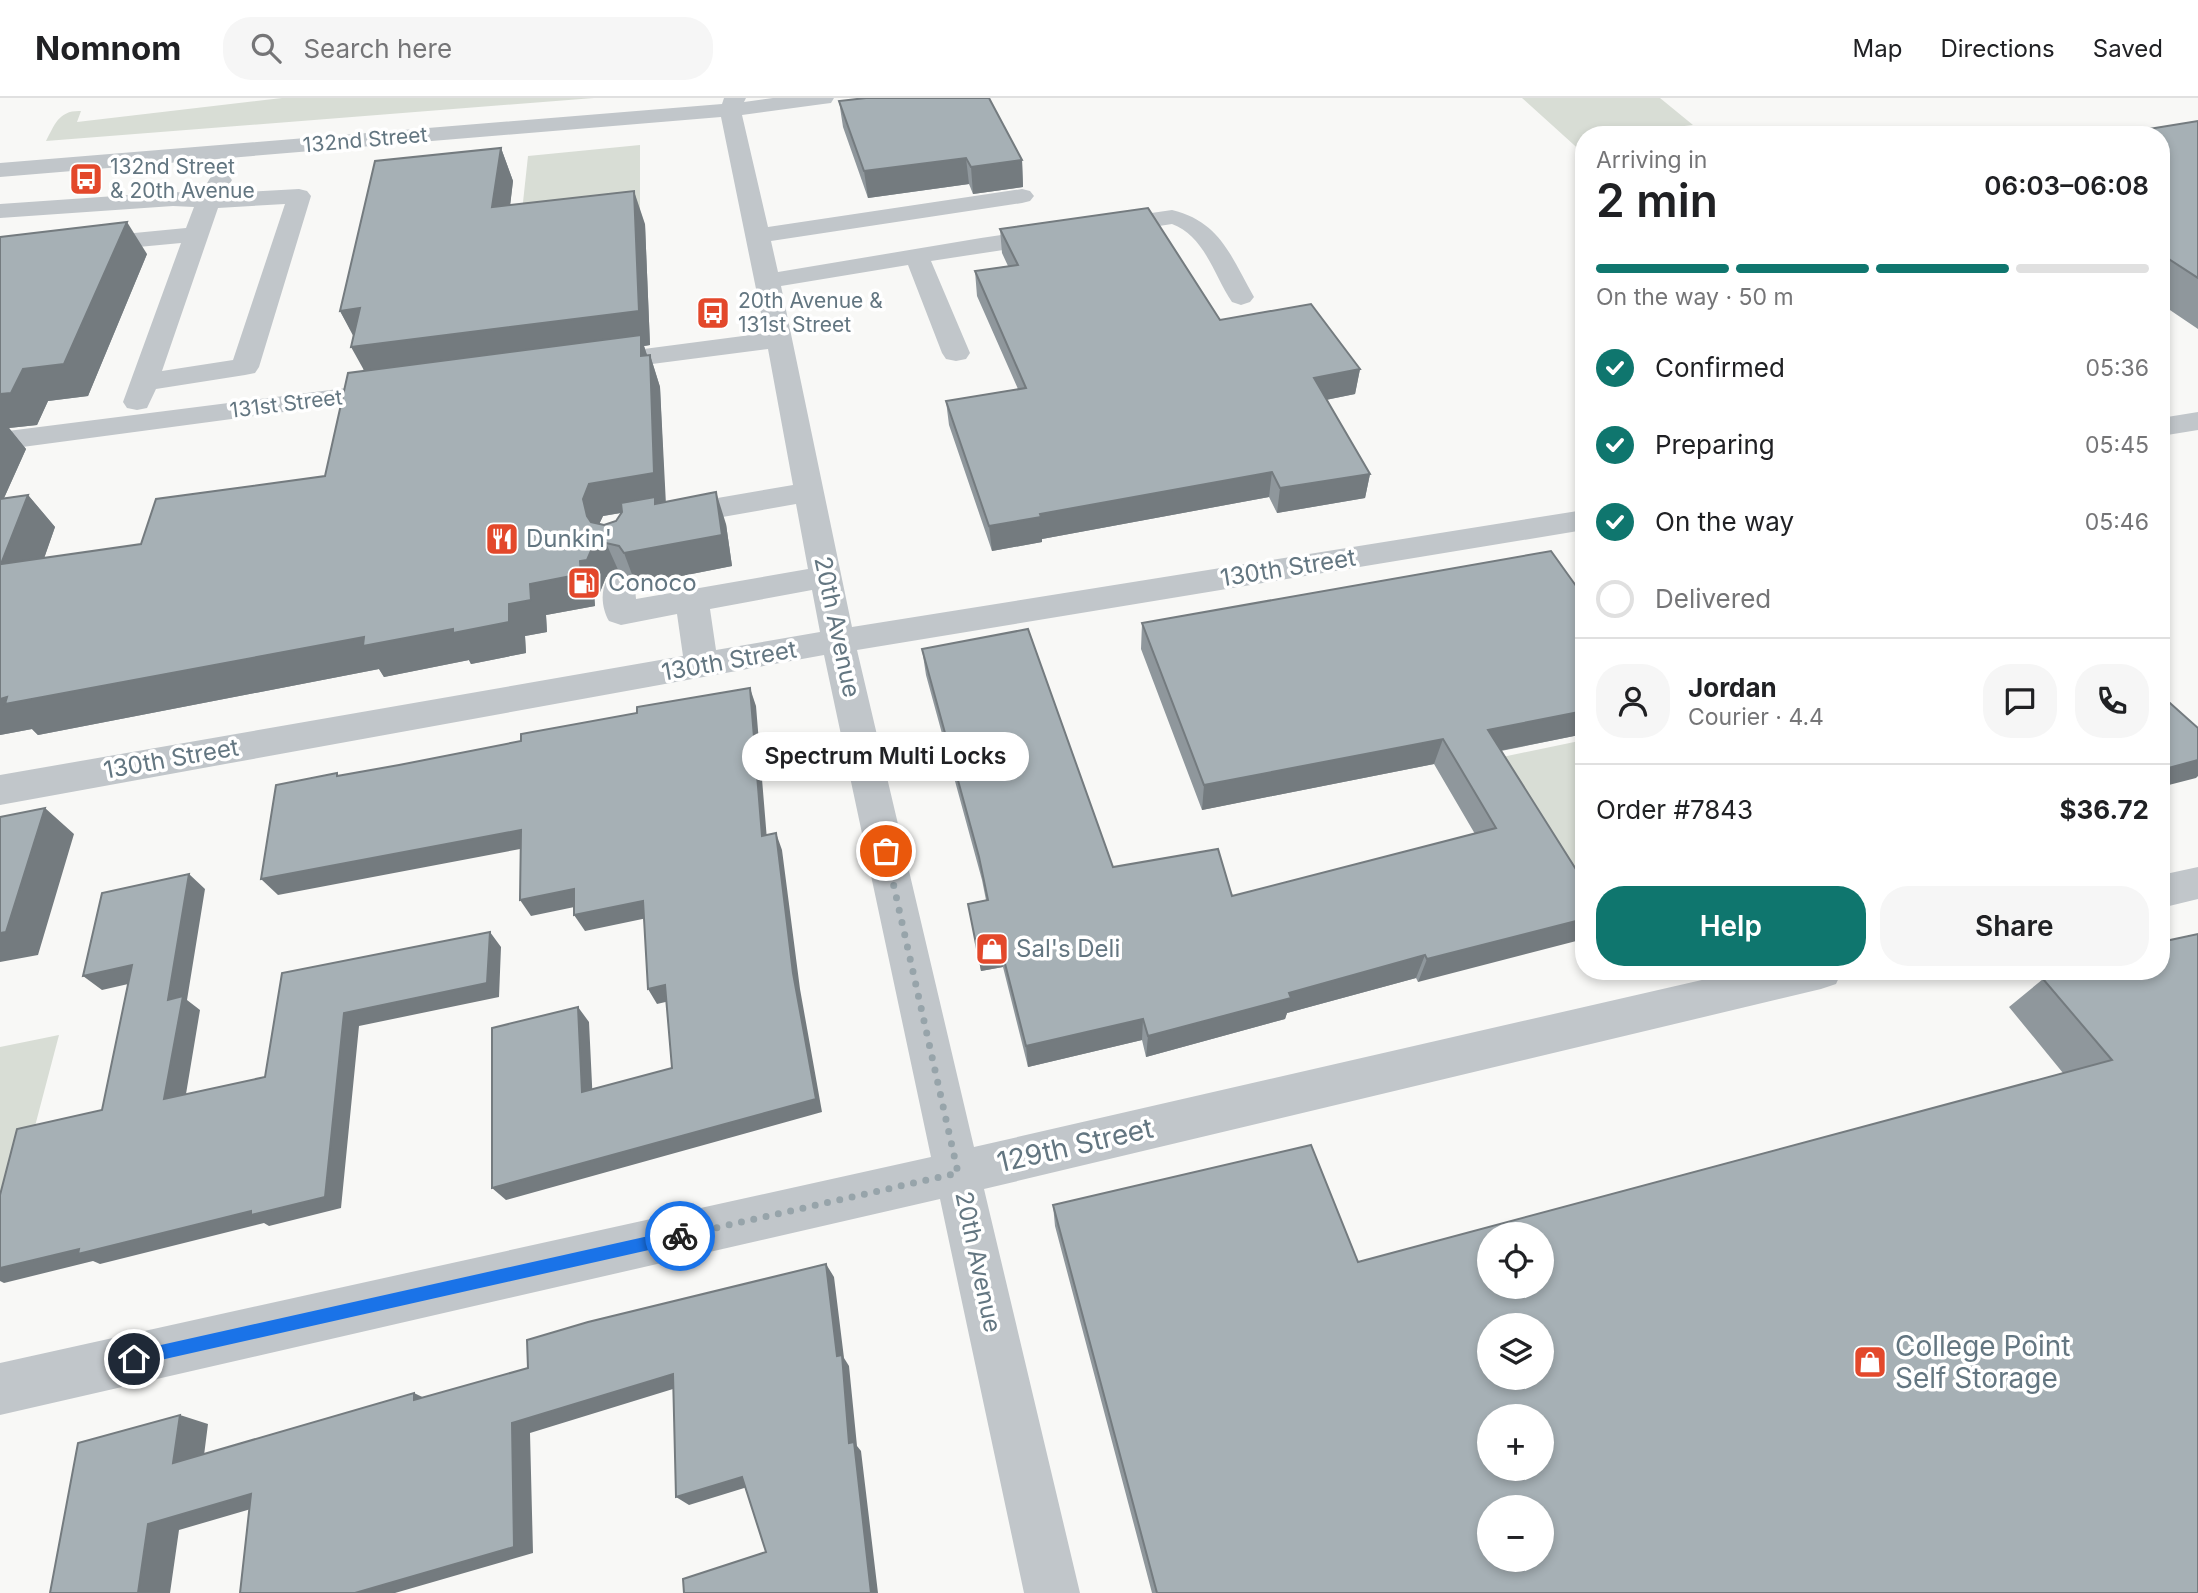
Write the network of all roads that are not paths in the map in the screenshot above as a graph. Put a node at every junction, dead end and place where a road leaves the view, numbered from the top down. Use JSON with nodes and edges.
{"nodes":[{"id":1,"x":822,"y":98,"type":"edge"},
{"id":2,"x":727,"y":102,"type":"edge"},
{"id":3,"x":237,"y":150,"type":"junction"},
{"id":4,"x":0,"y":170,"type":"edge"},
{"id":5,"x":1022,"y":196,"type":"edge"},
{"id":6,"x":208,"y":201,"type":"junction"},
{"id":7,"x":0,"y":211,"type":"edge"},
{"id":8,"x":197,"y":234,"type":"junction"},
{"id":9,"x":758,"y":236,"type":"junction"},
{"id":10,"x":0,"y":253,"type":"edge"},
{"id":11,"x":917,"y":256,"type":"junction"},
{"id":12,"x":768,"y":281,"type":"junction"},
{"id":13,"x":1241,"y":297,"type":"dead end"},
{"id":14,"x":780,"y":339,"type":"junction"},
{"id":15,"x":956,"y":354,"type":"dead end"},
{"id":16,"x":576,"y":366,"type":"edge"},
{"id":17,"x":144,"y":382,"type":"junction"},
{"id":18,"x":412,"y":387,"type":"edge"},
{"id":19,"x":2198,"y":421,"type":"edge"},
{"id":20,"x":129,"y":424,"type":"junction"},
{"id":21,"x":2170,"y":426,"type":"edge"},
{"id":22,"x":0,"y":441,"type":"edge"},
{"id":23,"x":810,"y":492,"type":"junction"},
{"id":24,"x":1575,"y":521,"type":"edge"},
{"id":25,"x":657,"y":525,"type":"edge"},
{"id":26,"x":826,"y":577,"type":"junction"},
{"id":27,"x":619,"y":588,"type":"edge"},
{"id":28,"x":695,"y":589,"type":"junction"},
{"id":29,"x":838,"y":641,"type":"junction"},
{"id":30,"x":701,"y":666,"type":"junction"},
{"id":31,"x":0,"y":789,"type":"edge"},
{"id":32,"x":2198,"y":883,"type":"edge"},
{"id":33,"x":2170,"y":890,"type":"edge"},
{"id":34,"x":1783,"y":980,"type":"edge"},
{"id":35,"x":958,"y":1173,"type":"junction"},
{"id":36,"x":0,"y":1389,"type":"edge"},
{"id":37,"x":1052,"y":1593,"type":"edge"}],
"edges":[{"from":1,"to":2,"type":"street","name":"132nd Street"},
{"from":2,"to":3,"type":"street","name":"132nd Street"},
{"from":2,"to":9,"type":"street","name":"20th Avenue"},
{"from":3,"to":4,"type":"street","name":"132nd Street"},
{"from":3,"to":6,"type":"street"},
{"from":5,"to":9,"type":"street"},
{"from":6,"to":7,"type":"street"},
{"from":6,"to":8,"type":"street"},
{"from":6,"to":17,"type":"street"},
{"from":8,"to":10,"type":"street"},
{"from":8,"to":17,"type":"street"},
{"from":9,"to":12,"type":"street","name":"20th Avenue"},
{"from":11,"to":12,"type":"street"},
{"from":11,"to":13,"type":"street"},
{"from":11,"to":15,"type":"street"},
{"from":12,"to":14,"type":"street","name":"20th Avenue"},
{"from":14,"to":16,"type":"street"},
{"from":14,"to":23,"type":"street","name":"20th Avenue"},
{"from":17,"to":20,"type":"street"},
{"from":18,"to":20,"type":"street","name":"131st Street"},
{"from":19,"to":21,"type":"street"},
{"from":20,"to":22,"type":"street","name":"131st Street"},
{"from":23,"to":25,"type":"street"},
{"from":23,"to":26,"type":"street","name":"20th Avenue"},
{"from":24,"to":29,"type":"street","name":"130th Street"},
{"from":26,"to":28,"type":"street"},
{"from":26,"to":29,"type":"street","name":"20th Avenue"},
{"from":27,"to":28,"type":"street"},
{"from":28,"to":30,"type":"street"},
{"from":29,"to":30,"type":"street","name":"130th Street"},
{"from":29,"to":35,"type":"street","name":"20th Avenue"},
{"from":30,"to":31,"type":"street","name":"130th Street"},
{"from":32,"to":33,"type":"street"},
{"from":34,"to":35,"type":"street","name":"129th Street"},
{"from":35,"to":36,"type":"street","name":"129th Street"},
{"from":35,"to":37,"type":"street","name":"20th Avenue"}]}
